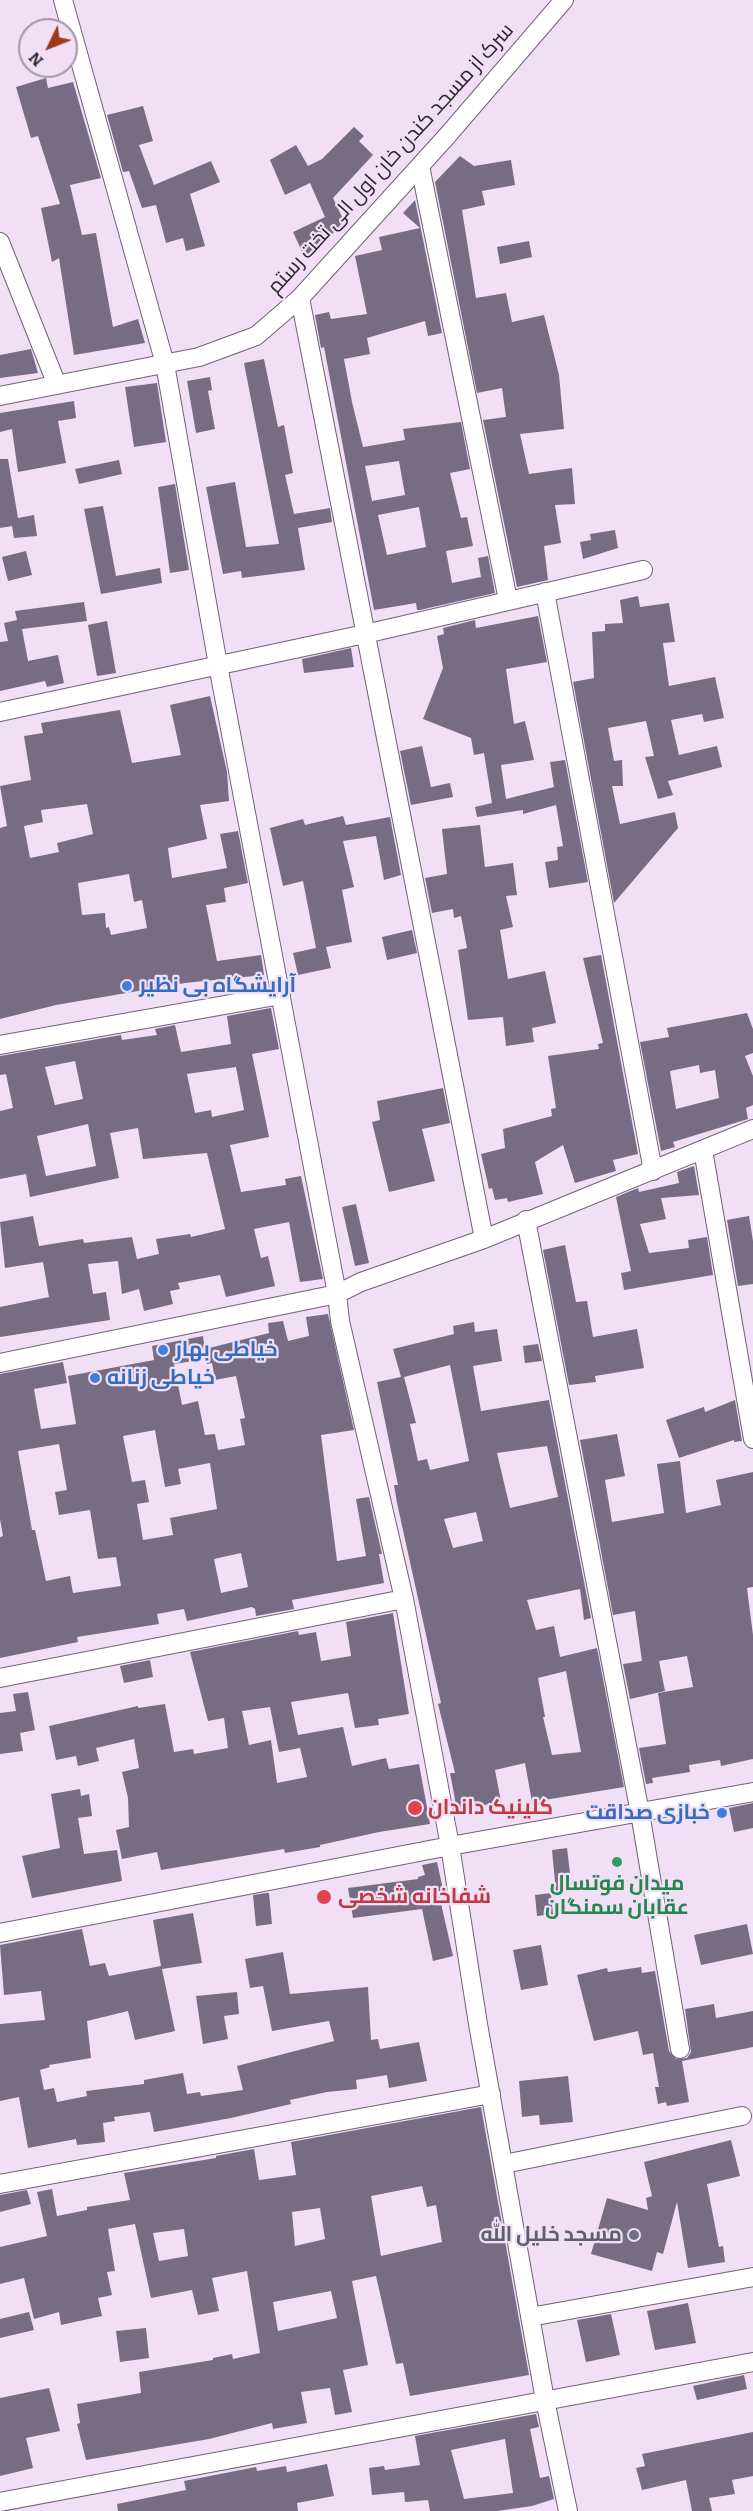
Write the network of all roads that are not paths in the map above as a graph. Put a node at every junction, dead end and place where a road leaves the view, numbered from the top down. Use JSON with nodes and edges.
{"nodes":[{"id":1,"x":63,"y":0,"type":"edge"},
{"id":2,"x":564,"y":0,"type":"edge"},
{"id":3,"x":420,"y":166,"type":"junction"},
{"id":4,"x":0,"y":242,"type":"edge"},
{"id":5,"x":300,"y":298,"type":"junction"},
{"id":6,"x":165,"y":364,"type":"junction"},
{"id":7,"x":57,"y":385,"type":"junction"},
{"id":8,"x":0,"y":396,"type":"edge"},
{"id":9,"x":643,"y":570,"type":"dead end"},
{"id":10,"x":545,"y":592,"type":"junction"},
{"id":11,"x":508,"y":600,"type":"junction"},
{"id":12,"x":365,"y":634,"type":"junction"},
{"id":13,"x":218,"y":665,"type":"junction"},
{"id":14,"x":0,"y":712,"type":"edge"},
{"id":15,"x":281,"y":995,"type":"junction"},
{"id":16,"x":0,"y":1045,"type":"edge"},
{"id":17,"x":753,"y":1129,"type":"edge"},
{"id":18,"x":703,"y":1150,"type":"junction"},
{"id":19,"x":653,"y":1171,"type":"junction"},
{"id":20,"x":526,"y":1220,"type":"junction"},
{"id":21,"x":484,"y":1239,"type":"junction"},
{"id":22,"x":336,"y":1294,"type":"junction"},
{"id":23,"x":0,"y":1363,"type":"edge"},
{"id":24,"x":753,"y":1439,"type":"edge"},
{"id":25,"x":404,"y":1599,"type":"junction"},
{"id":26,"x":0,"y":1678,"type":"edge"},
{"id":27,"x":753,"y":1792,"type":"edge"},
{"id":28,"x":640,"y":1813,"type":"junction"},
{"id":29,"x":450,"y":1846,"type":"junction"},
{"id":30,"x":0,"y":1933,"type":"edge"},
{"id":31,"x":680,"y":2049,"type":"dead end"},
{"id":32,"x":491,"y":2094,"type":"junction"},
{"id":33,"x":742,"y":2116,"type":"dead end"},
{"id":34,"x":504,"y":2164,"type":"junction"},
{"id":35,"x":0,"y":2184,"type":"edge"},
{"id":36,"x":753,"y":2277,"type":"edge"},
{"id":37,"x":530,"y":2317,"type":"junction"},
{"id":38,"x":753,"y":2362,"type":"edge"},
{"id":39,"x":545,"y":2400,"type":"junction"},
{"id":40,"x":0,"y":2502,"type":"edge"},
{"id":41,"x":568,"y":2511,"type":"edge"}],
"edges":[{"from":1,"to":6,"type":"street"},
{"from":2,"to":3,"type":"street","name":"سرک از مسجد کندن خان اول الی تخت رستم"},
{"from":3,"to":5,"type":"street","name":"سرک از مسجد کندن خان اول الی تخت رستم"},
{"from":3,"to":11,"type":"street"},
{"from":4,"to":7,"type":"street"},
{"from":5,"to":6,"type":"street","name":"سرک از مسجد کندن خان اول الی تخت رستم"},
{"from":5,"to":12,"type":"street"},
{"from":6,"to":7,"type":"street","name":"سرک از مسجد کندن خان اول الی تخت رستم"},
{"from":6,"to":13,"type":"street"},
{"from":7,"to":8,"type":"street","name":"سرک از مسجد کندن خان اول الی تخت رستم"},
{"from":9,"to":10,"type":"street"},
{"from":10,"to":11,"type":"street"},
{"from":10,"to":19,"type":"street"},
{"from":11,"to":12,"type":"street"},
{"from":12,"to":13,"type":"street"},
{"from":12,"to":21,"type":"street"},
{"from":13,"to":14,"type":"street"},
{"from":13,"to":15,"type":"street"},
{"from":15,"to":16,"type":"street"},
{"from":15,"to":22,"type":"street"},
{"from":17,"to":18,"type":"street"},
{"from":18,"to":19,"type":"street"},
{"from":18,"to":24,"type":"street"},
{"from":19,"to":20,"type":"street"},
{"from":20,"to":21,"type":"street"},
{"from":20,"to":28,"type":"street"},
{"from":21,"to":22,"type":"street"},
{"from":22,"to":23,"type":"street"},
{"from":22,"to":25,"type":"street"},
{"from":25,"to":26,"type":"street"},
{"from":25,"to":29,"type":"street"},
{"from":27,"to":28,"type":"street"},
{"from":28,"to":29,"type":"street"},
{"from":28,"to":31,"type":"street"},
{"from":29,"to":30,"type":"street"},
{"from":29,"to":32,"type":"street"},
{"from":32,"to":34,"type":"street"},
{"from":32,"to":35,"type":"street"},
{"from":33,"to":34,"type":"street"},
{"from":34,"to":37,"type":"street"},
{"from":36,"to":37,"type":"street"},
{"from":37,"to":39,"type":"street"},
{"from":38,"to":39,"type":"street"},
{"from":39,"to":40,"type":"street"},
{"from":39,"to":41,"type":"street"}]}
